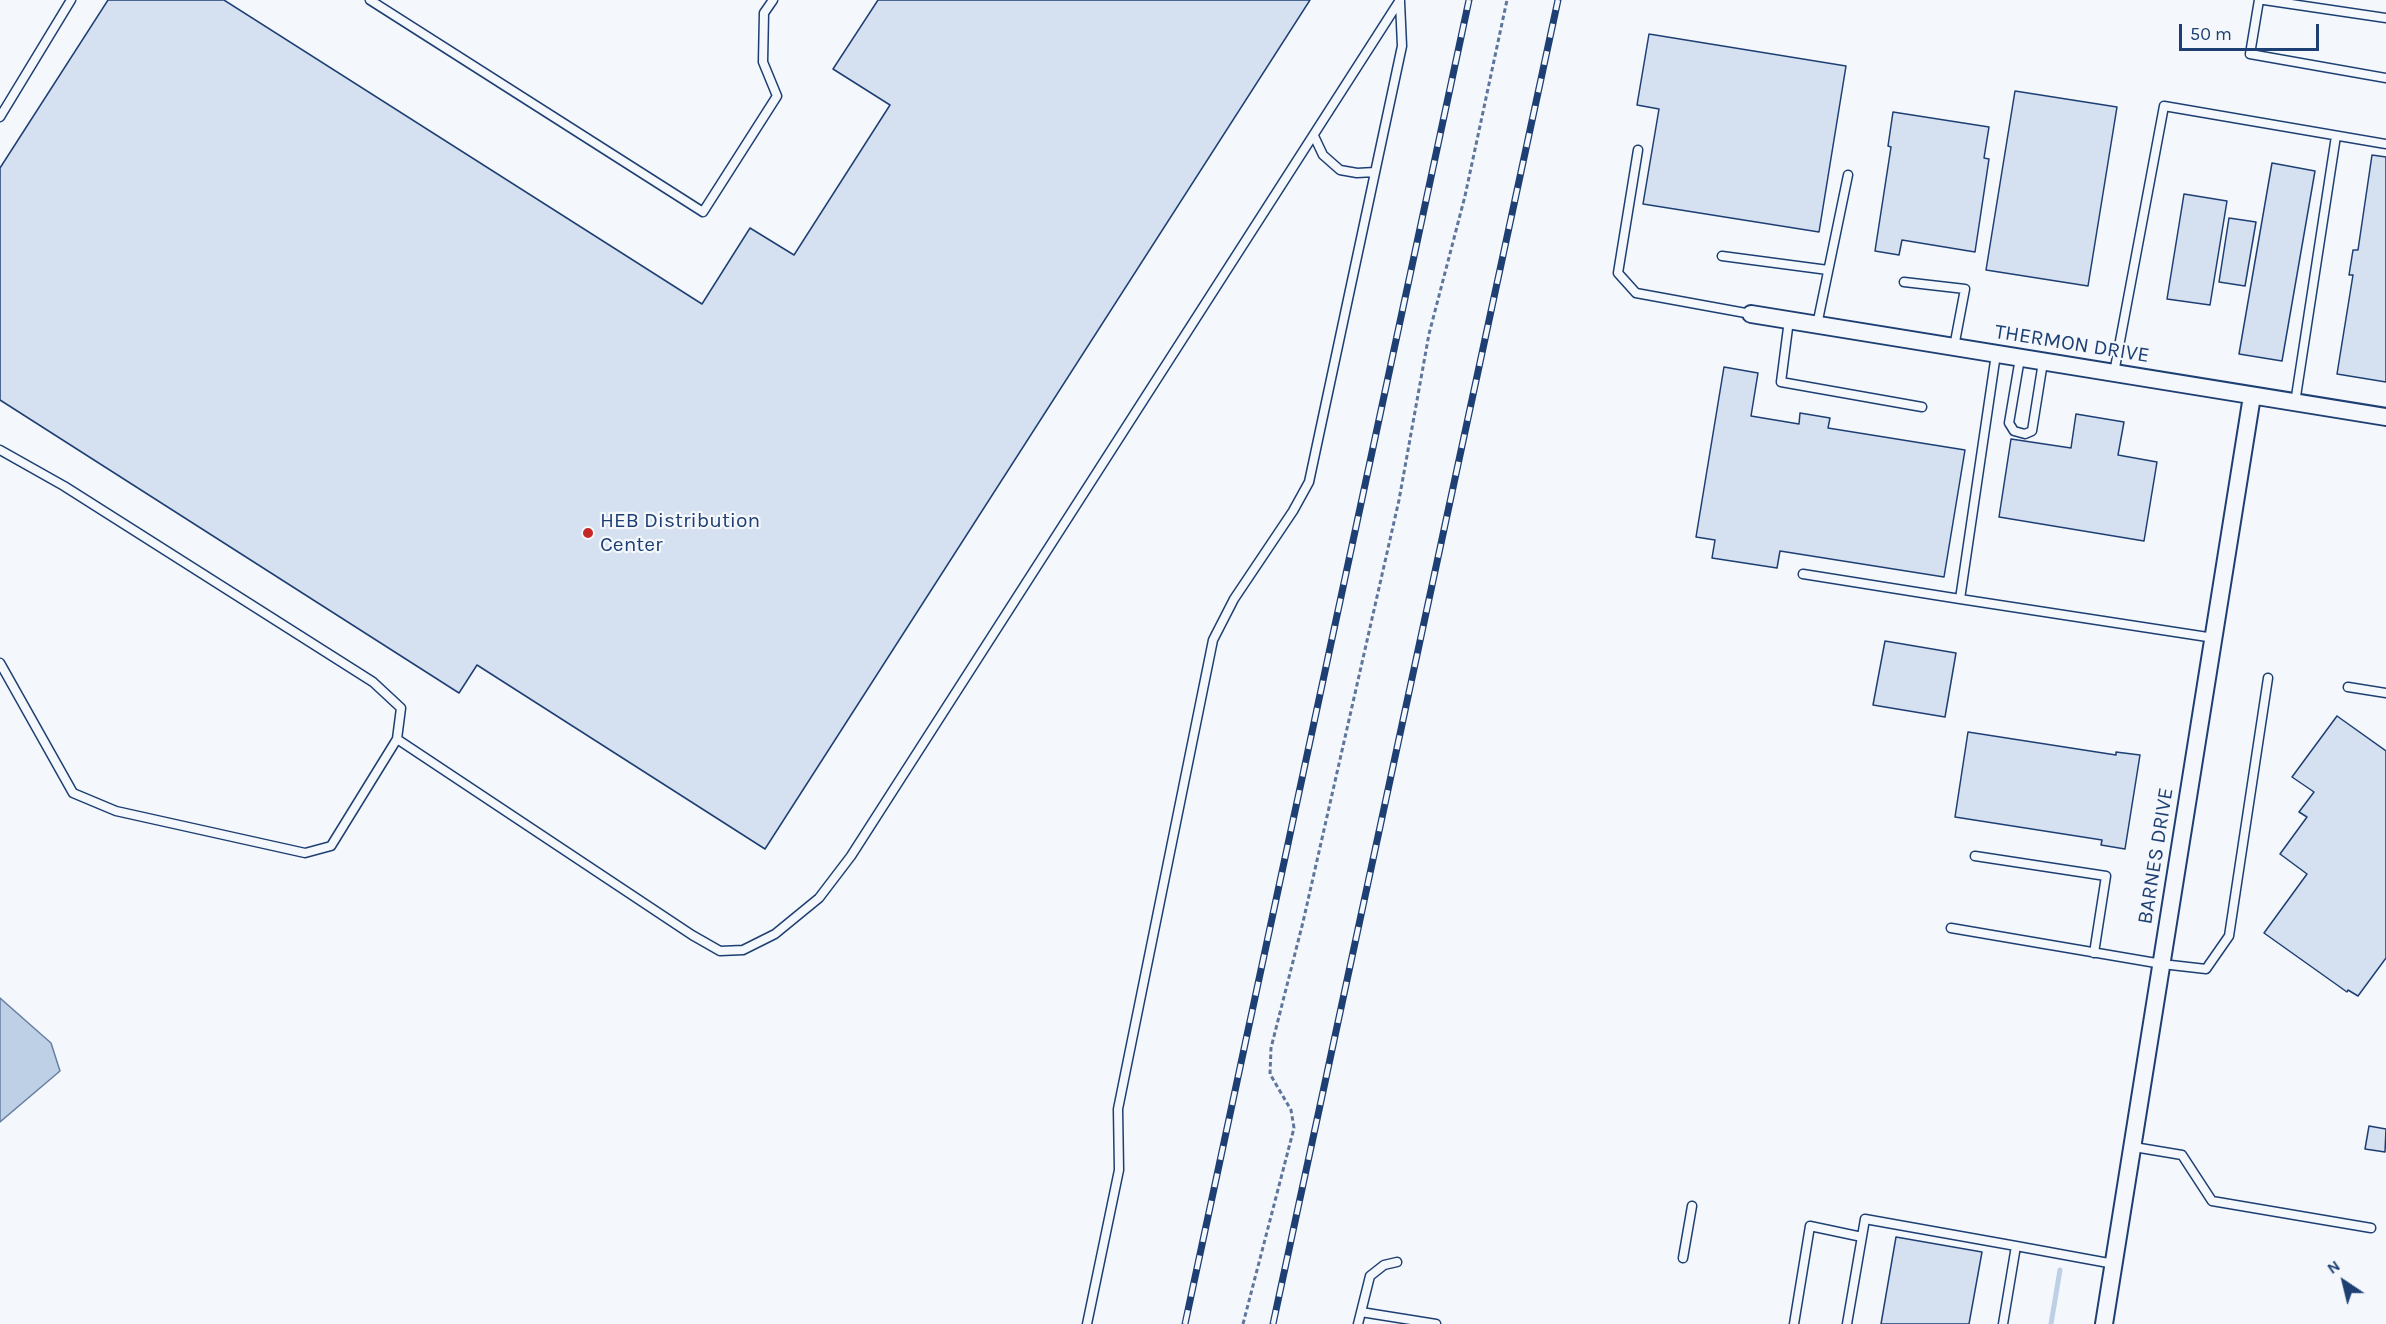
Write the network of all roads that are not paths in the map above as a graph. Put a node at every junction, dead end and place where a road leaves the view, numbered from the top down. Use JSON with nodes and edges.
{"nodes":[{"id":1,"x":71,"y":0,"type":"edge"},
{"id":2,"x":370,"y":0,"type":"edge"},
{"id":3,"x":773,"y":0,"type":"edge"},
{"id":4,"x":2259,"y":0,"type":"edge"},
{"id":5,"x":2264,"y":0,"type":"edge"},
{"id":6,"x":1400,"y":1,"type":"edge"},
{"id":7,"x":2386,"y":18,"type":"edge"},
{"id":8,"x":2386,"y":78,"type":"edge"},
{"id":9,"x":0,"y":117,"type":"edge"},
{"id":10,"x":1314,"y":136,"type":"junction"},
{"id":11,"x":2336,"y":136,"type":"junction"},
{"id":12,"x":2386,"y":144,"type":"edge"},
{"id":13,"x":1638,"y":150,"type":"dead end"},
{"id":14,"x":1375,"y":172,"type":"junction"},
{"id":15,"x":1848,"y":175,"type":"dead end"},
{"id":16,"x":1722,"y":256,"type":"dead end"},
{"id":17,"x":1828,"y":270,"type":"junction"},
{"id":18,"x":1904,"y":282,"type":"dead end"},
{"id":19,"x":1751,"y":314,"type":"joint"},
{"id":20,"x":1789,"y":320,"type":"junction"},
{"id":21,"x":1817,"y":325,"type":"junction"},
{"id":22,"x":1954,"y":347,"type":"junction"},
{"id":23,"x":1996,"y":354,"type":"junction"},
{"id":24,"x":2020,"y":358,"type":"junction"},
{"id":25,"x":2043,"y":362,"type":"junction"},
{"id":26,"x":2114,"y":373,"type":"junction"},
{"id":27,"x":2252,"y":396,"type":"junction"},
{"id":28,"x":2295,"y":403,"type":"junction"},
{"id":29,"x":1922,"y":406,"type":"dead end"},
{"id":30,"x":2386,"y":417,"type":"edge"},
{"id":31,"x":0,"y":450,"type":"edge"},
{"id":32,"x":1803,"y":574,"type":"dead end"},
{"id":33,"x":1960,"y":599,"type":"junction"},
{"id":34,"x":2214,"y":638,"type":"junction"},
{"id":35,"x":0,"y":663,"type":"edge"},
{"id":36,"x":2268,"y":678,"type":"dead end"},
{"id":37,"x":2348,"y":687,"type":"dead end"},
{"id":38,"x":2386,"y":693,"type":"edge"},
{"id":39,"x":397,"y":739,"type":"junction"},
{"id":40,"x":1976,"y":856,"type":"dead end"},
{"id":41,"x":1952,"y":928,"type":"dead end"},
{"id":42,"x":2094,"y":953,"type":"junction"},
{"id":43,"x":2162,"y":964,"type":"junction"},
{"id":44,"x":2134,"y":1147,"type":"junction"},
{"id":45,"x":1692,"y":1206,"type":"dead end"},
{"id":46,"x":2371,"y":1228,"type":"dead end"},
{"id":47,"x":1862,"y":1237,"type":"junction"},
{"id":48,"x":2016,"y":1246,"type":"junction"},
{"id":49,"x":1683,"y":1258,"type":"dead end"},
{"id":50,"x":1397,"y":1262,"type":"dead end"},
{"id":51,"x":2114,"y":1264,"type":"junction"},
{"id":52,"x":1361,"y":1312,"type":"junction"},
{"id":53,"x":1087,"y":1324,"type":"edge"},
{"id":54,"x":1358,"y":1324,"type":"edge"},
{"id":55,"x":1436,"y":1324,"type":"edge"},
{"id":56,"x":1794,"y":1324,"type":"edge"},
{"id":57,"x":1847,"y":1324,"type":"edge"},
{"id":58,"x":2003,"y":1324,"type":"edge"},
{"id":59,"x":2104,"y":1324,"type":"edge"}],
"edges":[{"from":1,"to":9,"type":"lane"},
{"from":2,"to":3,"type":"lane"},
{"from":4,"to":8,"type":"lane"},
{"from":5,"to":7,"type":"lane"},
{"from":6,"to":10,"type":"lane"},
{"from":6,"to":14,"type":"lane"},
{"from":10,"to":14,"type":"lane"},
{"from":10,"to":39,"type":"lane"},
{"from":11,"to":12,"type":"lane"},
{"from":11,"to":26,"type":"lane"},
{"from":11,"to":28,"type":"lane"},
{"from":13,"to":19,"type":"lane"},
{"from":14,"to":53,"type":"lane"},
{"from":15,"to":17,"type":"lane"},
{"from":16,"to":17,"type":"lane"},
{"from":17,"to":21,"type":"lane"},
{"from":18,"to":22,"type":"lane"},
{"from":19,"to":20,"type":"street","name":"THERMON DRIVE"},
{"from":20,"to":21,"type":"street","name":"THERMON DRIVE"},
{"from":20,"to":29,"type":"lane"},
{"from":21,"to":22,"type":"street","name":"THERMON DRIVE"},
{"from":22,"to":23,"type":"street","name":"THERMON DRIVE"},
{"from":23,"to":24,"type":"street","name":"THERMON DRIVE"},
{"from":23,"to":33,"type":"lane"},
{"from":24,"to":25,"type":"street","name":"THERMON DRIVE"},
{"from":24,"to":25,"type":"lane"},
{"from":25,"to":26,"type":"street","name":"THERMON DRIVE"},
{"from":26,"to":27,"type":"street","name":"THERMON DRIVE"},
{"from":27,"to":28,"type":"street","name":"THERMON DRIVE"},
{"from":27,"to":34,"type":"street","name":"BARNES DRIVE"},
{"from":28,"to":30,"type":"street","name":"THERMON DRIVE"},
{"from":31,"to":39,"type":"lane"},
{"from":32,"to":33,"type":"lane"},
{"from":33,"to":34,"type":"lane"},
{"from":34,"to":43,"type":"street","name":"BARNES DRIVE"},
{"from":35,"to":39,"type":"lane"},
{"from":36,"to":43,"type":"lane"},
{"from":37,"to":38,"type":"lane"},
{"from":40,"to":42,"type":"lane"},
{"from":41,"to":42,"type":"lane"},
{"from":42,"to":43,"type":"lane"},
{"from":43,"to":44,"type":"street","name":"BARNES DRIVE"},
{"from":44,"to":46,"type":"lane"},
{"from":44,"to":51,"type":"street","name":"BARNES DRIVE"},
{"from":45,"to":49,"type":"lane"},
{"from":47,"to":48,"type":"lane"},
{"from":47,"to":56,"type":"lane"},
{"from":47,"to":57,"type":"lane"},
{"from":48,"to":51,"type":"lane"},
{"from":48,"to":58,"type":"lane"},
{"from":50,"to":52,"type":"lane"},
{"from":51,"to":59,"type":"street","name":"BARNES DRIVE"},
{"from":52,"to":54,"type":"lane"},
{"from":52,"to":55,"type":"lane"}]}
